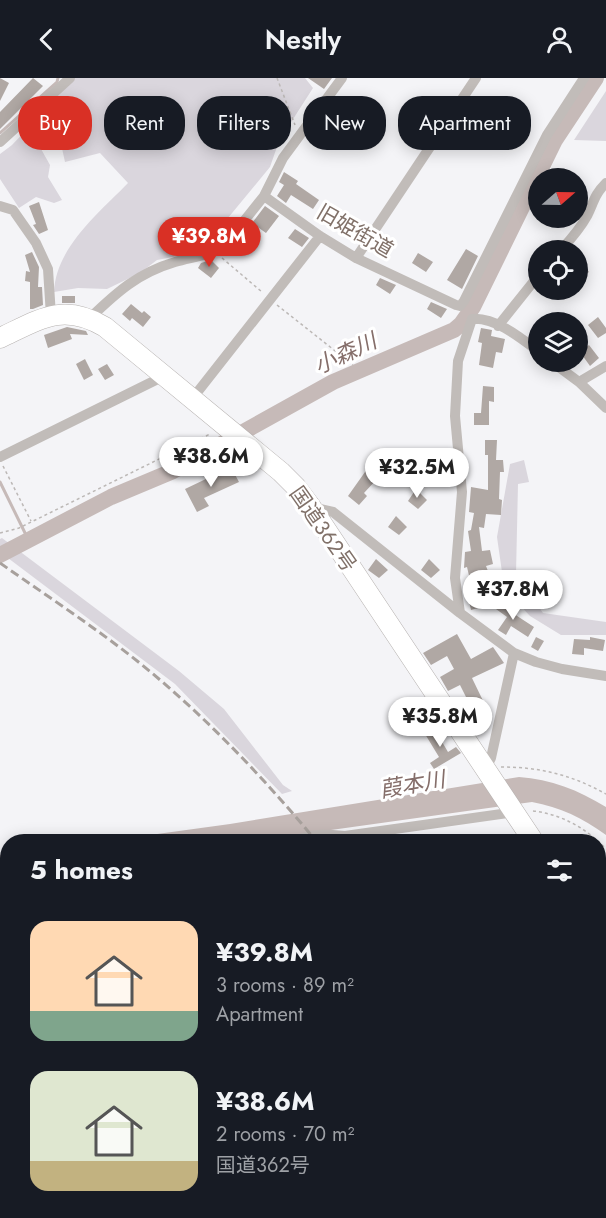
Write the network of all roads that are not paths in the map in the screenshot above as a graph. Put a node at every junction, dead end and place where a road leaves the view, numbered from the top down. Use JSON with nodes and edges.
{"nodes":[{"id":1,"x":70,"y":78,"type":"edge"},
{"id":2,"x":342,"y":78,"type":"edge"},
{"id":3,"x":476,"y":78,"type":"edge"},
{"id":4,"x":584,"y":78,"type":"edge"},
{"id":5,"x":0,"y":142,"type":"edge"},
{"id":6,"x":606,"y":183,"type":"edge"},
{"id":7,"x":264,"y":196,"type":"junction"},
{"id":8,"x":0,"y":206,"type":"edge"},
{"id":9,"x":320,"y":236,"type":"junction"},
{"id":10,"x":570,"y":240,"type":"edge"},
{"id":11,"x":356,"y":258,"type":"junction"},
{"id":12,"x":528,"y":288,"type":"edge"},
{"id":13,"x":464,"y":301,"type":"junction"},
{"id":14,"x":51,"y":316,"type":"junction"},
{"id":15,"x":90,"y":318,"type":"junction"},
{"id":16,"x":472,"y":319,"type":"junction"},
{"id":17,"x":498,"y":326,"type":"junction"},
{"id":18,"x":0,"y":338,"type":"edge"},
{"id":19,"x":528,"y":345,"type":"edge"},
{"id":20,"x":606,"y":366,"type":"edge"},
{"id":21,"x":566,"y":372,"type":"edge"},
{"id":22,"x":164,"y":376,"type":"junction"},
{"id":23,"x":579,"y":382,"type":"junction"},
{"id":24,"x":192,"y":399,"type":"junction"},
{"id":25,"x":606,"y":408,"type":"edge"},
{"id":26,"x":0,"y":459,"type":"edge"},
{"id":27,"x":311,"y":507,"type":"junction"},
{"id":28,"x":460,"y":613,"type":"junction"},
{"id":29,"x":514,"y":653,"type":"junction"},
{"id":30,"x":606,"y":676,"type":"edge"},
{"id":31,"x":488,"y":771,"type":"junction"},
{"id":32,"x":518,"y":811,"type":"junction"},
{"id":33,"x":359,"y":834,"type":"edge"},
{"id":34,"x":530,"y":834,"type":"edge"}],
"edges":[{"from":1,"to":5,"type":"street"},
{"from":2,"to":7,"type":"street"},
{"from":3,"to":11,"type":"street"},
{"from":4,"to":13,"type":"street"},
{"from":6,"to":10,"type":"street"},
{"from":7,"to":9,"type":"street","name":"旧姫街道"},
{"from":7,"to":15,"type":"street"},
{"from":8,"to":14,"type":"street"},
{"from":9,"to":11,"type":"street","name":"旧姫街道"},
{"from":9,"to":24,"type":"street"},
{"from":11,"to":13,"type":"street","name":"旧姫街道"},
{"from":12,"to":17,"type":"street"},
{"from":13,"to":16,"type":"street"},
{"from":14,"to":15,"type":"highway","name":"国道362号"},
{"from":14,"to":18,"type":"highway","name":"国道362号"},
{"from":15,"to":22,"type":"highway","name":"国道362号"},
{"from":16,"to":17,"type":"street"},
{"from":16,"to":28,"type":"street"},
{"from":17,"to":19,"type":"street"},
{"from":20,"to":23,"type":"street"},
{"from":21,"to":23,"type":"street"},
{"from":22,"to":24,"type":"highway","name":"国道362号"},
{"from":22,"to":26,"type":"street"},
{"from":23,"to":25,"type":"street"},
{"from":24,"to":27,"type":"highway","name":"国道362号"},
{"from":27,"to":28,"type":"street"},
{"from":27,"to":31,"type":"highway","name":"国道362号"},
{"from":28,"to":29,"type":"street"},
{"from":29,"to":30,"type":"street"},
{"from":29,"to":31,"type":"street"},
{"from":31,"to":32,"type":"highway","name":"国道362号"},
{"from":32,"to":33,"type":"street"},
{"from":32,"to":34,"type":"highway","name":"国道362号"}]}
